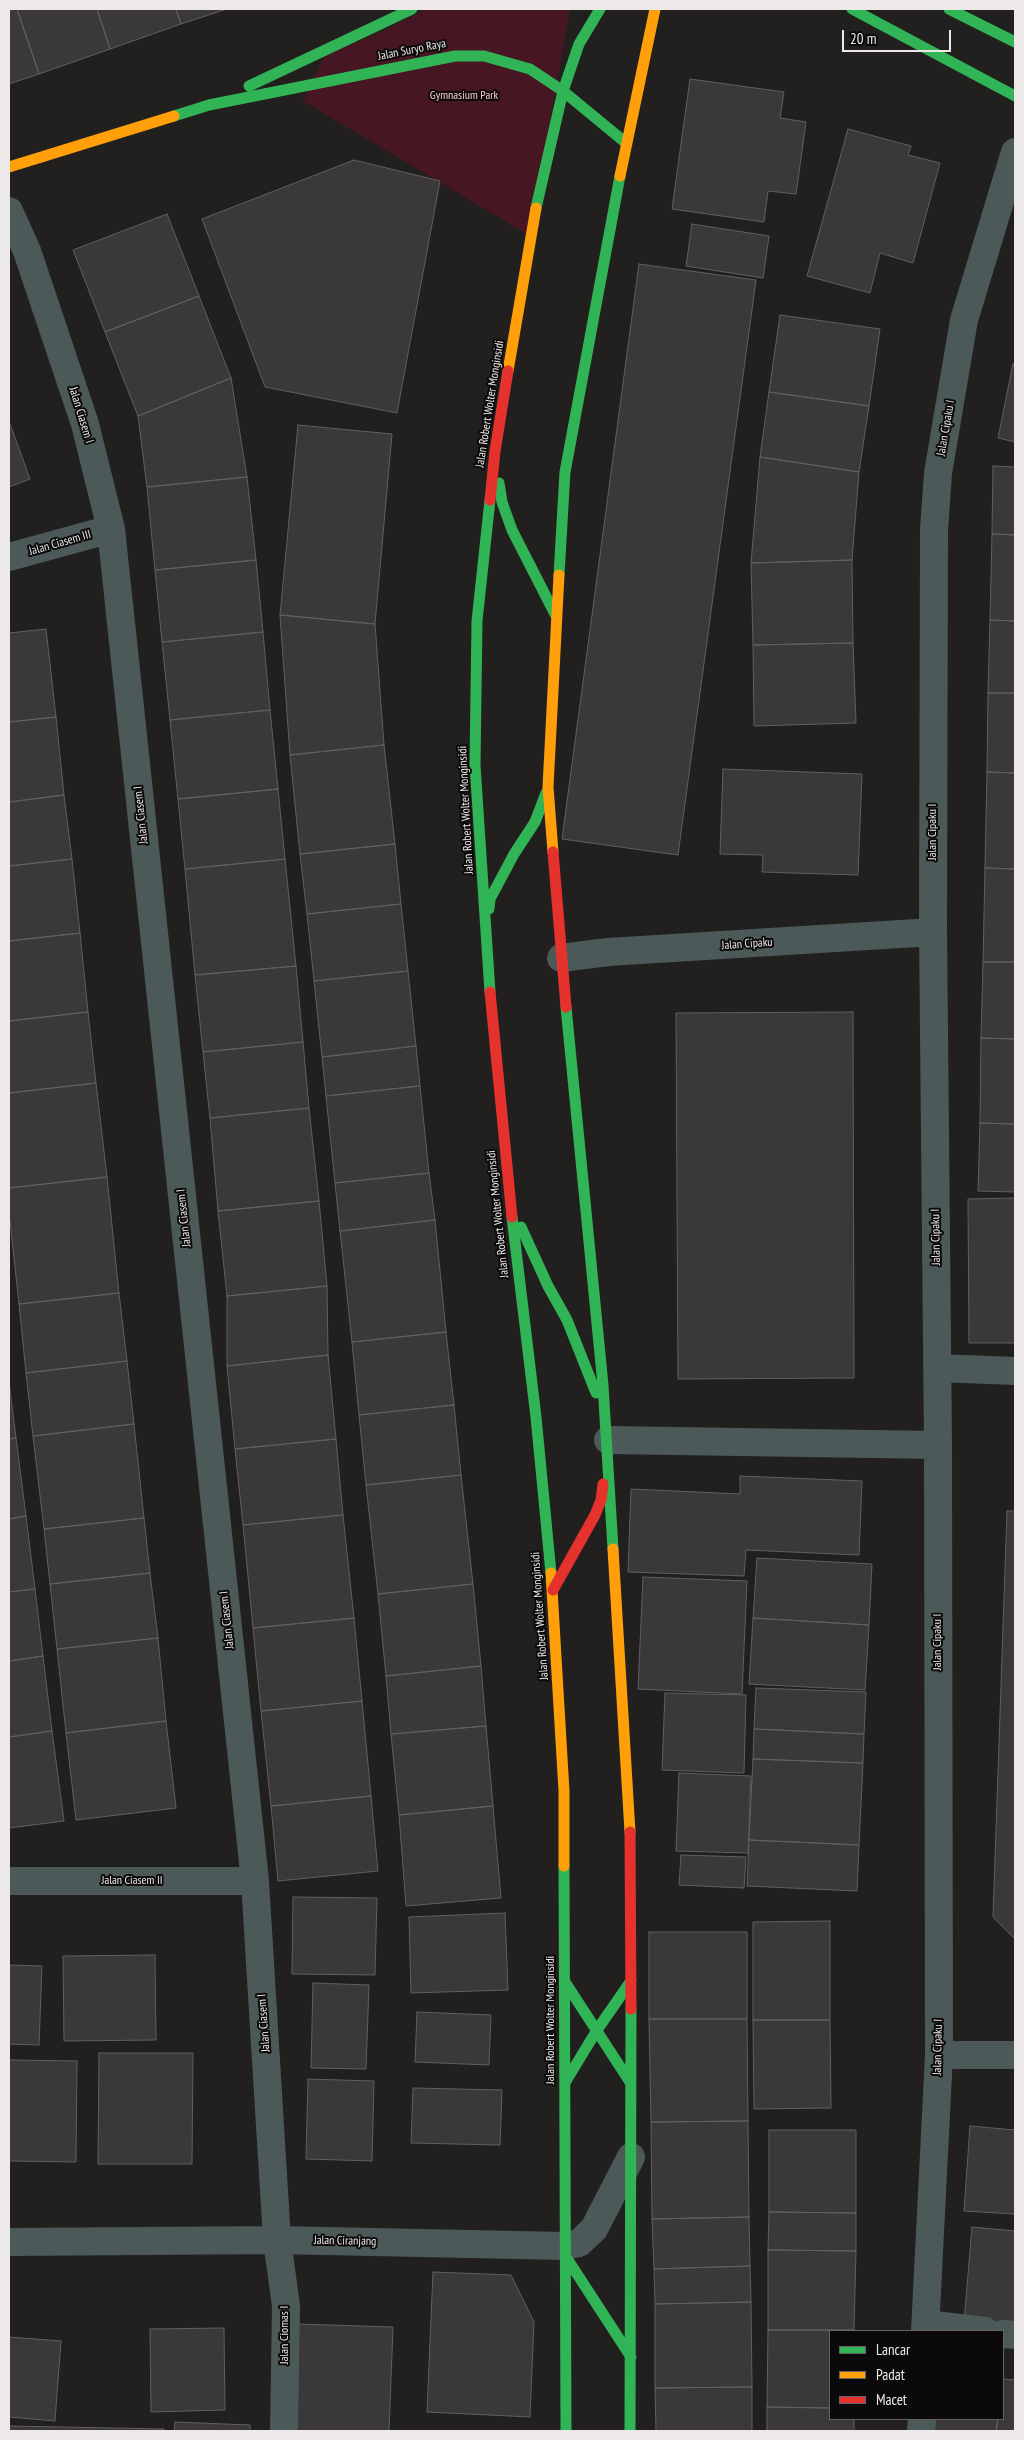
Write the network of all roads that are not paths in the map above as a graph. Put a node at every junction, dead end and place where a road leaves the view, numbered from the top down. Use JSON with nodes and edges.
{"nodes":[{"id":1,"x":412,"y":9,"type":"edge"},
{"id":2,"x":600,"y":9,"type":"edge"},
{"id":3,"x":656,"y":9,"type":"edge"},
{"id":4,"x":852,"y":9,"type":"edge"},
{"id":5,"x":949,"y":9,"type":"edge"},
{"id":6,"x":1015,"y":42,"type":"edge"},
{"id":7,"x":563,"y":91,"type":"junction"},
{"id":8,"x":1015,"y":96,"type":"edge"},
{"id":9,"x":209,"y":105,"type":"junction"},
{"id":10,"x":626,"y":143,"type":"junction"},
{"id":11,"x":1015,"y":152,"type":"edge"},
{"id":12,"x":9,"y":167,"type":"edge"},
{"id":13,"x":9,"y":211,"type":"edge"},
{"id":14,"x":495,"y":451,"type":"junction"},
{"id":15,"x":110,"y":529,"type":"junction"},
{"id":16,"x":9,"y":557,"type":"edge"},
{"id":17,"x":556,"y":616,"type":"junction"},
{"id":18,"x":548,"y":787,"type":"junction"},
{"id":19,"x":487,"y":926,"type":"junction"},
{"id":20,"x":933,"y":932,"type":"junction"},
{"id":21,"x":561,"y":958,"type":"junction"},
{"id":22,"x":510,"y":1203,"type":"junction"},
{"id":23,"x":937,"y":1368,"type":"junction"},
{"id":24,"x":1015,"y":1371,"type":"edge"},
{"id":25,"x":606,"y":1427,"type":"junction"},
{"id":26,"x":938,"y":1444,"type":"junction"},
{"id":27,"x":553,"y":1590,"type":"junction"},
{"id":28,"x":9,"y":1881,"type":"edge"},
{"id":29,"x":255,"y":1881,"type":"junction"},
{"id":30,"x":565,"y":1982,"type":"junction"},
{"id":31,"x":631,"y":1982,"type":"junction"},
{"id":32,"x":596,"y":2030,"type":"junction"},
{"id":33,"x":939,"y":2055,"type":"junction"},
{"id":34,"x":1015,"y":2055,"type":"edge"},
{"id":35,"x":566,"y":2081,"type":"junction"},
{"id":36,"x":630,"y":2082,"type":"junction"},
{"id":37,"x":631,"y":2157,"type":"junction"},
{"id":38,"x":277,"y":2240,"type":"junction"},
{"id":39,"x":9,"y":2242,"type":"edge"},
{"id":40,"x":566,"y":2252,"type":"junction"},
{"id":41,"x":630,"y":2266,"type":"junction"},
{"id":42,"x":620,"y":2280,"type":"dead end"},
{"id":43,"x":926,"y":2328,"type":"edge"},
{"id":44,"x":965,"y":2330,"type":"edge"},
{"id":45,"x":577,"y":2340,"type":"dead end"},
{"id":46,"x":566,"y":2355,"type":"junction"},
{"id":47,"x":630,"y":2357,"type":"junction"},
{"id":48,"x":284,"y":2431,"type":"edge"},
{"id":49,"x":566,"y":2431,"type":"edge"},
{"id":50,"x":630,"y":2431,"type":"edge"}],
"edges":[{"from":1,"to":9,"type":"main road","name":"Jalan Suryo Raya"},
{"from":2,"to":7,"type":"main road","name":"Jalan Robert Wolter Monginsidi"},
{"from":3,"to":10,"type":"main road"},
{"from":4,"to":8,"type":"main road"},
{"from":5,"to":6,"type":"main road"},
{"from":7,"to":9,"type":"main road","name":"Jalan Suryo Raya"},
{"from":7,"to":10,"type":"main road","name":"Jalan Suryo Raya"},
{"from":7,"to":14,"type":"main road","name":"Jalan Robert Wolter Monginsidi"},
{"from":9,"to":12,"type":"main road","name":"Jalan Suryo Raya"},
{"from":10,"to":17,"type":"main road"},
{"from":11,"to":20,"type":"street","name":"Jalan Cipaku I"},
{"from":13,"to":15,"type":"street","name":"Jalan Ciasem I"},
{"from":14,"to":17,"type":"main road"},
{"from":14,"to":19,"type":"main road","name":"Jalan Robert Wolter Monginsidi"},
{"from":15,"to":16,"type":"street","name":"Jalan Ciasem III"},
{"from":15,"to":29,"type":"street","name":"Jalan Ciasem I"},
{"from":17,"to":18,"type":"main road"},
{"from":18,"to":19,"type":"main road"},
{"from":18,"to":21,"type":"main road"},
{"from":19,"to":22,"type":"main road","name":"Jalan Robert Wolter Monginsidi"},
{"from":20,"to":21,"type":"street","name":"Jalan Cipaku"},
{"from":20,"to":23,"type":"street","name":"Jalan Cipaku I"},
{"from":21,"to":25,"type":"main road"},
{"from":22,"to":25,"type":"main road"},
{"from":22,"to":27,"type":"main road","name":"Jalan Robert Wolter Monginsidi"},
{"from":23,"to":24,"type":"street"},
{"from":23,"to":26,"type":"street","name":"Jalan Cipaku I"},
{"from":25,"to":26,"type":"street"},
{"from":25,"to":27,"type":"main road"},
{"from":25,"to":31,"type":"main road"},
{"from":26,"to":33,"type":"street","name":"Jalan Cipaku I"},
{"from":27,"to":30,"type":"main road","name":"Jalan Robert Wolter Monginsidi"},
{"from":28,"to":29,"type":"street","name":"Jalan Ciasem II"},
{"from":29,"to":38,"type":"street","name":"Jalan Ciasem I"},
{"from":30,"to":32,"type":"main road"},
{"from":30,"to":35,"type":"main road","name":"Jalan Robert Wolter Monginsidi"},
{"from":31,"to":32,"type":"main road"},
{"from":31,"to":36,"type":"main road"},
{"from":32,"to":35,"type":"main road"},
{"from":32,"to":36,"type":"main road"},
{"from":33,"to":34,"type":"street"},
{"from":33,"to":43,"type":"street","name":"Jalan Cipaku I"},
{"from":35,"to":40,"type":"main road","name":"Jalan Robert Wolter Monginsidi"},
{"from":36,"to":37,"type":"main road"},
{"from":37,"to":40,"type":"street","name":"Jalan Ciranjang"},
{"from":37,"to":41,"type":"main road"},
{"from":38,"to":39,"type":"street","name":"Jalan Ciranjang"},
{"from":38,"to":40,"type":"street","name":"Jalan Ciranjang"},
{"from":38,"to":48,"type":"street","name":"Jalan Ciomas I"},
{"from":40,"to":46,"type":"main road","name":"Jalan Robert Wolter Monginsidi"},
{"from":40,"to":47,"type":"main road"},
{"from":41,"to":42,"type":"main road"},
{"from":41,"to":47,"type":"main road"},
{"from":43,"to":44,"type":"street"},
{"from":45,"to":46,"type":"main road"},
{"from":46,"to":49,"type":"main road","name":"Jalan Robert Wolter Monginsidi"},
{"from":47,"to":50,"type":"main road"}]}
